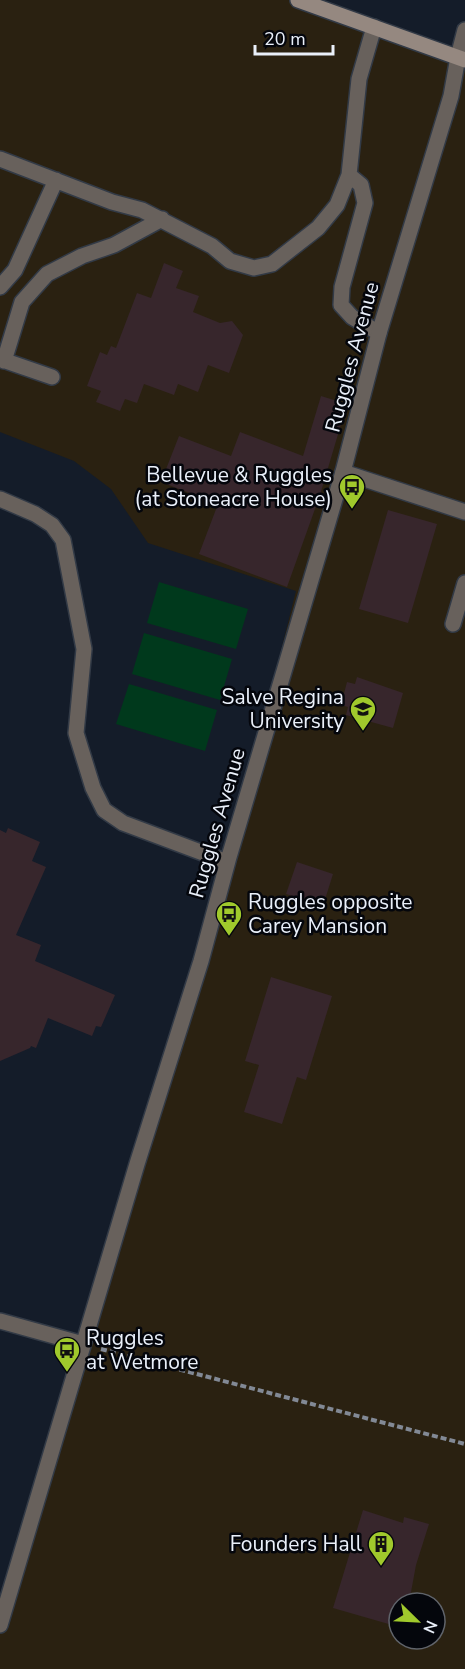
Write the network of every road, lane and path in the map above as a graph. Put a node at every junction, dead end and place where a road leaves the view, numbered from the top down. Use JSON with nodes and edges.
{"nodes":[{"id":1,"x":298,"y":0,"type":"edge"},
{"id":2,"x":374,"y":27,"type":"junction"},
{"id":3,"x":465,"y":30,"type":"edge"},
{"id":4,"x":461,"y":59,"type":"edge"},
{"id":5,"x":0,"y":159,"type":"edge"},
{"id":6,"x":349,"y":175,"type":"junction"},
{"id":7,"x":56,"y":180,"type":"junction"},
{"id":8,"x":162,"y":219,"type":"junction"},
{"id":9,"x":3,"y":284,"type":"edge"},
{"id":10,"x":29,"y":294,"type":"junction"},
{"id":11,"x":379,"y":333,"type":"junction"},
{"id":12,"x":2,"y":360,"type":"edge"},
{"id":13,"x":52,"y":377,"type":"dead end"},
{"id":14,"x":343,"y":472,"type":"junction"},
{"id":15,"x":0,"y":499,"type":"edge"},
{"id":16,"x":465,"y":512,"type":"edge"},
{"id":17,"x":465,"y":583,"type":"edge"},
{"id":18,"x":453,"y":624,"type":"dead end"},
{"id":19,"x":227,"y":862,"type":"junction"},
{"id":20,"x":0,"y":1322,"type":"edge"},
{"id":21,"x":83,"y":1344,"type":"junction"},
{"id":22,"x":465,"y":1444,"type":"edge"},
{"id":23,"x":0,"y":1625,"type":"edge"}],
"edges":[{"from":1,"to":2,"type":"main road"},
{"from":2,"to":4,"type":"main road"},
{"from":2,"to":6,"type":"street"},
{"from":3,"to":4,"type":"street","name":"Ruggles Avenue"},
{"from":4,"to":11,"type":"street","name":"Ruggles Avenue"},
{"from":5,"to":7,"type":"street"},
{"from":6,"to":8,"type":"street"},
{"from":6,"to":11,"type":"street"},
{"from":7,"to":8,"type":"street"},
{"from":7,"to":9,"type":"street"},
{"from":8,"to":10,"type":"street"},
{"from":9,"to":10,"type":"street"},
{"from":10,"to":12,"type":"street"},
{"from":11,"to":14,"type":"street","name":"Ruggles Avenue"},
{"from":12,"to":13,"type":"street"},
{"from":14,"to":16,"type":"street"},
{"from":14,"to":19,"type":"street","name":"Ruggles Avenue"},
{"from":15,"to":19,"type":"street"},
{"from":17,"to":18,"type":"street"},
{"from":19,"to":21,"type":"street","name":"Ruggles Avenue"},
{"from":20,"to":21,"type":"street"},
{"from":21,"to":22,"type":"path"},
{"from":21,"to":23,"type":"street","name":"Ruggles Avenue"}]}
